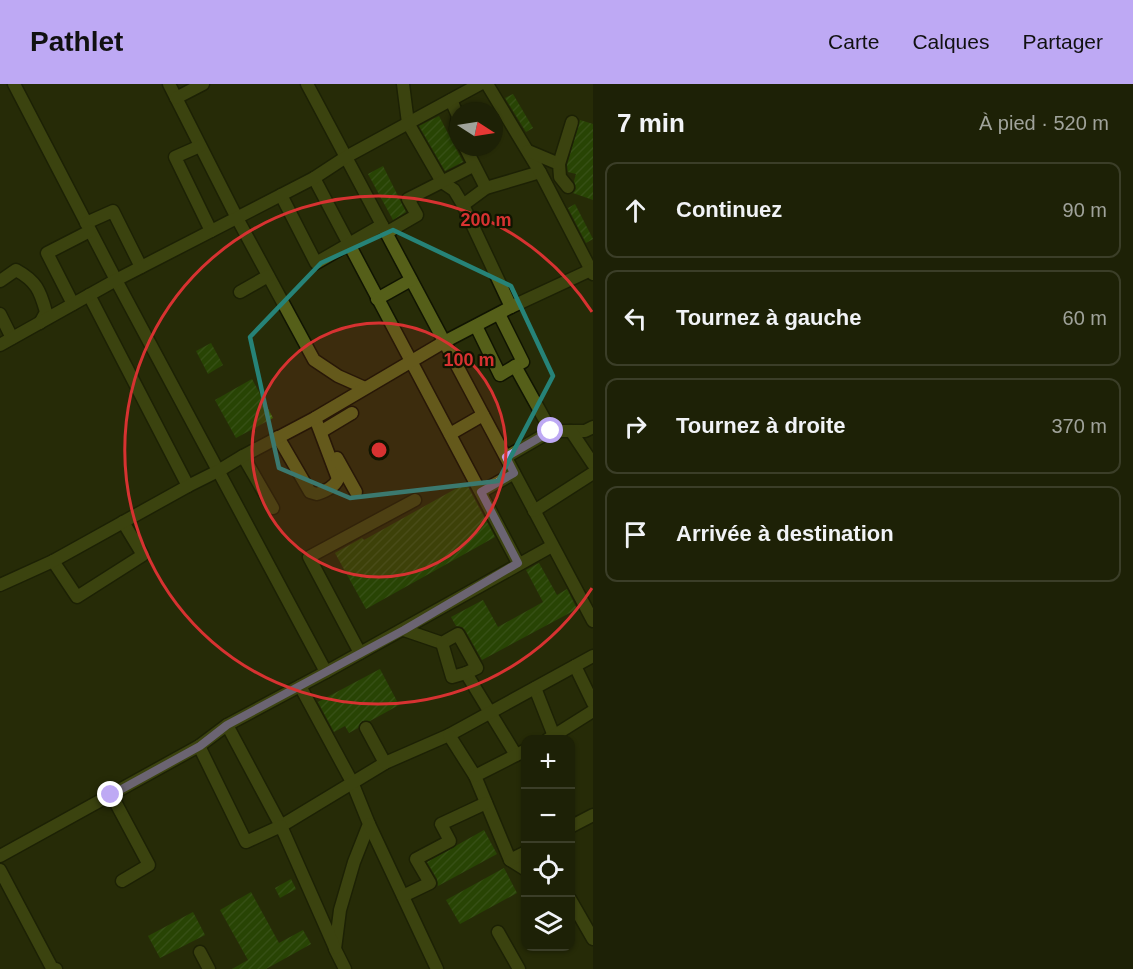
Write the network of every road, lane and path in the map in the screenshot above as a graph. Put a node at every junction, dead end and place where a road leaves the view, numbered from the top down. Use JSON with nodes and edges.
{"nodes":[{"id":1,"x":15,"y":84,"type":"edge"},
{"id":2,"x":169,"y":84,"type":"edge"},
{"id":3,"x":203,"y":84,"type":"edge"},
{"id":4,"x":307,"y":84,"type":"edge"},
{"id":5,"x":403,"y":84,"type":"edge"},
{"id":6,"x":480,"y":84,"type":"edge"},
{"id":7,"x":487,"y":84,"type":"edge"},
{"id":8,"x":176,"y":98,"type":"junction"},
{"id":9,"x":451,"y":100,"type":"joint"},
{"id":10,"x":572,"y":122,"type":"dead end"},
{"id":11,"x":408,"y":123,"type":"junction"},
{"id":12,"x":200,"y":146,"type":"junction"},
{"id":13,"x":528,"y":151,"type":"junction"},
{"id":14,"x":469,"y":156,"type":"edge"},
{"id":15,"x":346,"y":157,"type":"junction"},
{"id":16,"x":559,"y":164,"type":"junction"},
{"id":17,"x":473,"y":166,"type":"junction"},
{"id":18,"x":540,"y":172,"type":"junction"},
{"id":19,"x":314,"y":178,"type":"junction"},
{"id":20,"x":442,"y":182,"type":"junction"},
{"id":21,"x":568,"y":187,"type":"dead end"},
{"id":22,"x":486,"y":188,"type":"junction"},
{"id":23,"x":281,"y":195,"type":"junction"},
{"id":24,"x":463,"y":206,"type":"junction"},
{"id":25,"x":237,"y":218,"type":"junction"},
{"id":26,"x":88,"y":227,"type":"junction"},
{"id":27,"x":384,"y":229,"type":"junction"},
{"id":28,"x":211,"y":231,"type":"junction"},
{"id":29,"x":348,"y":244,"type":"junction"},
{"id":30,"x":141,"y":267,"type":"junction"},
{"id":31,"x":592,"y":271,"type":"edge"},
{"id":32,"x":268,"y":276,"type":"junction"},
{"id":33,"x":116,"y":280,"type":"junction"},
{"id":34,"x":411,"y":280,"type":"junction"},
{"id":35,"x":0,"y":281,"type":"edge"},
{"id":36,"x":240,"y":291,"type":"dead end"},
{"id":37,"x":89,"y":295,"type":"junction"},
{"id":38,"x":377,"y":298,"type":"junction"},
{"id":39,"x":73,"y":304,"type":"junction"},
{"id":40,"x":512,"y":307,"type":"junction"},
{"id":41,"x":0,"y":314,"type":"edge"},
{"id":42,"x":499,"y":314,"type":"junction"},
{"id":43,"x":40,"y":322,"type":"junction"},
{"id":44,"x":476,"y":326,"type":"junction"},
{"id":45,"x":12,"y":338,"type":"junction"},
{"id":46,"x":444,"y":342,"type":"junction"},
{"id":47,"x":0,"y":345,"type":"edge"},
{"id":48,"x":412,"y":361,"type":"junction"},
{"id":49,"x":515,"y":366,"type":"junction"},
{"id":50,"x":365,"y":388,"type":"junction"},
{"id":51,"x":352,"y":413,"type":"dead end"},
{"id":52,"x":483,"y":415,"type":"junction"},
{"id":53,"x":315,"y":418,"type":"junction"},
{"id":54,"x":593,"y":427,"type":"edge"},
{"id":55,"x":322,"y":431,"type":"junction"},
{"id":56,"x":551,"y":431,"type":"junction"},
{"id":57,"x":571,"y":431,"type":"junction"},
{"id":58,"x":450,"y":434,"type":"junction"},
{"id":59,"x":278,"y":437,"type":"junction"},
{"id":60,"x":243,"y":456,"type":"junction"},
{"id":61,"x":506,"y":457,"type":"junction"},
{"id":62,"x":593,"y":464,"type":"edge"},
{"id":63,"x":220,"y":470,"type":"junction"},
{"id":64,"x":593,"y":472,"type":"edge"},
{"id":65,"x":514,"y":473,"type":"junction"},
{"id":66,"x":188,"y":486,"type":"junction"},
{"id":67,"x":356,"y":492,"type":"dead end"},
{"id":68,"x":481,"y":492,"type":"junction"},
{"id":69,"x":415,"y":500,"type":"dead end"},
{"id":70,"x":273,"y":508,"type":"dead end"},
{"id":71,"x":534,"y":511,"type":"junction"},
{"id":72,"x":123,"y":522,"type":"junction"},
{"id":73,"x":552,"y":546,"type":"junction"},
{"id":74,"x":53,"y":561,"type":"junction"},
{"id":75,"x":518,"y":563,"type":"junction"},
{"id":76,"x":1,"y":583,"type":"edge"},
{"id":77,"x":593,"y":621,"type":"edge"},
{"id":78,"x":404,"y":630,"type":"junction"},
{"id":79,"x":442,"y":643,"type":"junction"},
{"id":80,"x":360,"y":653,"type":"junction"},
{"id":81,"x":593,"y":657,"type":"edge"},
{"id":82,"x":575,"y":666,"type":"junction"},
{"id":83,"x":326,"y":672,"type":"junction"},
{"id":84,"x":466,"y":673,"type":"junction"},
{"id":85,"x":300,"y":686,"type":"junction"},
{"id":86,"x":535,"y":688,"type":"junction"},
{"id":87,"x":593,"y":703,"type":"edge"},
{"id":88,"x":593,"y":711,"type":"edge"},
{"id":89,"x":490,"y":712,"type":"junction"},
{"id":90,"x":227,"y":725,"type":"junction"},
{"id":91,"x":366,"y":728,"type":"dead end"},
{"id":92,"x":449,"y":735,"type":"junction"},
{"id":93,"x":549,"y":735,"type":"edge"},
{"id":94,"x":555,"y":735,"type":"edge"},
{"id":95,"x":200,"y":746,"type":"junction"},
{"id":96,"x":520,"y":753,"type":"edge"},
{"id":97,"x":385,"y":763,"type":"junction"},
{"id":98,"x":475,"y":776,"type":"junction"},
{"id":99,"x":352,"y":782,"type":"junction"},
{"id":100,"x":111,"y":795,"type":"junction"},
{"id":101,"x":486,"y":803,"type":"junction"},
{"id":102,"x":593,"y":815,"type":"edge"},
{"id":103,"x":369,"y":824,"type":"junction"},
{"id":104,"x":575,"y":824,"type":"edge"},
{"id":105,"x":281,"y":826,"type":"junction"},
{"id":106,"x":521,"y":854,"type":"edge"},
{"id":107,"x":0,"y":856,"type":"edge"},
{"id":108,"x":510,"y":860,"type":"junction"},
{"id":109,"x":521,"y":867,"type":"edge"},
{"id":110,"x":0,"y":870,"type":"edge"},
{"id":111,"x":122,"y":881,"type":"dead end"},
{"id":112,"x":403,"y":896,"type":"junction"},
{"id":113,"x":575,"y":908,"type":"edge"},
{"id":114,"x":498,"y":932,"type":"dead end"},
{"id":115,"x":593,"y":939,"type":"edge"},
{"id":116,"x":335,"y":949,"type":"junction"},
{"id":117,"x":200,"y":952,"type":"dead end"},
{"id":118,"x":56,"y":969,"type":"edge"},
{"id":119,"x":209,"y":969,"type":"edge"},
{"id":120,"x":345,"y":969,"type":"edge"},
{"id":121,"x":437,"y":969,"type":"edge"},
{"id":122,"x":519,"y":969,"type":"edge"}],
"edges":[{"from":1,"to":26,"type":"lane"},
{"from":2,"to":8,"type":"lane"},
{"from":3,"to":8,"type":"lane"},
{"from":4,"to":15,"type":"lane"},
{"from":5,"to":11,"type":"lane"},
{"from":6,"to":9,"type":"lane"},
{"from":7,"to":13,"type":"lane"},
{"from":8,"to":12,"type":"lane"},
{"from":9,"to":11,"type":"lane"},
{"from":10,"to":16,"type":"lane"},
{"from":11,"to":15,"type":"lane"},
{"from":11,"to":20,"type":"lane"},
{"from":12,"to":25,"type":"lane"},
{"from":12,"to":28,"type":"lane"},
{"from":13,"to":16,"type":"lane"},
{"from":13,"to":18,"type":"lane"},
{"from":14,"to":17,"type":"lane"},
{"from":15,"to":19,"type":"lane"},
{"from":15,"to":27,"type":"lane"},
{"from":16,"to":21,"type":"lane"},
{"from":17,"to":20,"type":"lane"},
{"from":17,"to":22,"type":"lane"},
{"from":18,"to":22,"type":"lane"},
{"from":18,"to":31,"type":"lane"},
{"from":19,"to":23,"type":"lane"},
{"from":19,"to":29,"type":"lane"},
{"from":20,"to":24,"type":"lane"},
{"from":20,"to":27,"type":"lane"},
{"from":22,"to":24,"type":"lane"},
{"from":23,"to":25,"type":"lane"},
{"from":23,"to":29,"type":"lane"},
{"from":24,"to":40,"type":"lane"},
{"from":25,"to":28,"type":"lane"},
{"from":25,"to":32,"type":"lane"},
{"from":26,"to":30,"type":"lane"},
{"from":26,"to":33,"type":"lane"},
{"from":26,"to":39,"type":"lane"},
{"from":27,"to":29,"type":"lane"},
{"from":27,"to":34,"type":"lane"},
{"from":28,"to":30,"type":"lane"},
{"from":29,"to":38,"type":"lane"},
{"from":30,"to":33,"type":"lane"},
{"from":31,"to":40,"type":"lane"},
{"from":32,"to":36,"type":"lane"},
{"from":32,"to":50,"type":"lane"},
{"from":33,"to":37,"type":"lane"},
{"from":33,"to":63,"type":"lane"},
{"from":34,"to":38,"type":"lane"},
{"from":34,"to":46,"type":"lane"},
{"from":35,"to":43,"type":"lane"},
{"from":37,"to":39,"type":"lane"},
{"from":37,"to":66,"type":"lane"},
{"from":38,"to":48,"type":"lane"},
{"from":39,"to":43,"type":"lane"},
{"from":40,"to":42,"type":"lane"},
{"from":41,"to":45,"type":"lane"},
{"from":42,"to":44,"type":"lane"},
{"from":42,"to":49,"type":"lane"},
{"from":43,"to":45,"type":"lane"},
{"from":44,"to":46,"type":"lane"},
{"from":44,"to":49,"type":"lane"},
{"from":45,"to":47,"type":"lane"},
{"from":46,"to":48,"type":"lane"},
{"from":46,"to":52,"type":"lane"},
{"from":48,"to":50,"type":"lane"},
{"from":48,"to":58,"type":"lane"},
{"from":49,"to":56,"type":"lane"},
{"from":50,"to":53,"type":"lane"},
{"from":51,"to":55,"type":"lane"},
{"from":52,"to":58,"type":"lane"},
{"from":52,"to":61,"type":"lane"},
{"from":53,"to":55,"type":"lane"},
{"from":53,"to":59,"type":"lane"},
{"from":53,"to":59,"type":"lane"},
{"from":54,"to":57,"type":"lane"},
{"from":55,"to":67,"type":"lane"},
{"from":56,"to":57,"type":"lane"},
{"from":56,"to":61,"type":"lane"},
{"from":57,"to":62,"type":"lane"},
{"from":58,"to":68,"type":"lane"},
{"from":59,"to":60,"type":"lane"},
{"from":60,"to":63,"type":"lane"},
{"from":60,"to":70,"type":"lane"},
{"from":61,"to":65,"type":"lane"},
{"from":63,"to":66,"type":"lane"},
{"from":63,"to":83,"type":"lane"},
{"from":64,"to":71,"type":"lane"},
{"from":65,"to":68,"type":"lane"},
{"from":65,"to":71,"type":"lane"},
{"from":66,"to":72,"type":"lane"},
{"from":68,"to":75,"type":"lane"},
{"from":69,"to":80,"type":"lane"},
{"from":71,"to":73,"type":"lane"},
{"from":72,"to":74,"type":"lane"},
{"from":72,"to":74,"type":"lane"},
{"from":73,"to":75,"type":"lane"},
{"from":73,"to":77,"type":"lane"},
{"from":74,"to":76,"type":"lane"},
{"from":75,"to":78,"type":"lane"},
{"from":78,"to":79,"type":"lane"},
{"from":78,"to":80,"type":"lane"},
{"from":79,"to":84,"type":"lane"},
{"from":79,"to":84,"type":"lane"},
{"from":80,"to":83,"type":"lane"},
{"from":81,"to":82,"type":"lane"},
{"from":82,"to":86,"type":"lane"},
{"from":82,"to":87,"type":"lane"},
{"from":83,"to":85,"type":"lane"},
{"from":84,"to":89,"type":"lane"},
{"from":85,"to":90,"type":"lane"},
{"from":85,"to":99,"type":"lane"},
{"from":86,"to":89,"type":"lane"},
{"from":86,"to":93,"type":"lane"},
{"from":88,"to":94,"type":"lane"},
{"from":89,"to":92,"type":"lane"},
{"from":89,"to":96,"type":"lane"},
{"from":90,"to":95,"type":"lane"},
{"from":90,"to":105,"type":"lane"},
{"from":91,"to":97,"type":"lane"},
{"from":92,"to":97,"type":"lane"},
{"from":92,"to":98,"type":"lane"},
{"from":95,"to":100,"type":"lane"},
{"from":95,"to":105,"type":"lane"},
{"from":96,"to":98,"type":"lane"},
{"from":97,"to":99,"type":"lane"},
{"from":98,"to":101,"type":"lane"},
{"from":99,"to":103,"type":"lane"},
{"from":99,"to":105,"type":"lane"},
{"from":100,"to":107,"type":"lane"},
{"from":100,"to":111,"type":"lane"},
{"from":101,"to":108,"type":"lane"},
{"from":101,"to":112,"type":"lane"},
{"from":102,"to":104,"type":"lane"},
{"from":103,"to":112,"type":"lane"},
{"from":103,"to":116,"type":"lane"},
{"from":105,"to":116,"type":"lane"},
{"from":106,"to":108,"type":"lane"},
{"from":108,"to":109,"type":"lane"},
{"from":110,"to":118,"type":"lane"},
{"from":112,"to":121,"type":"lane"},
{"from":113,"to":115,"type":"lane"},
{"from":114,"to":122,"type":"lane"},
{"from":116,"to":120,"type":"lane"},
{"from":117,"to":119,"type":"lane"}]}
